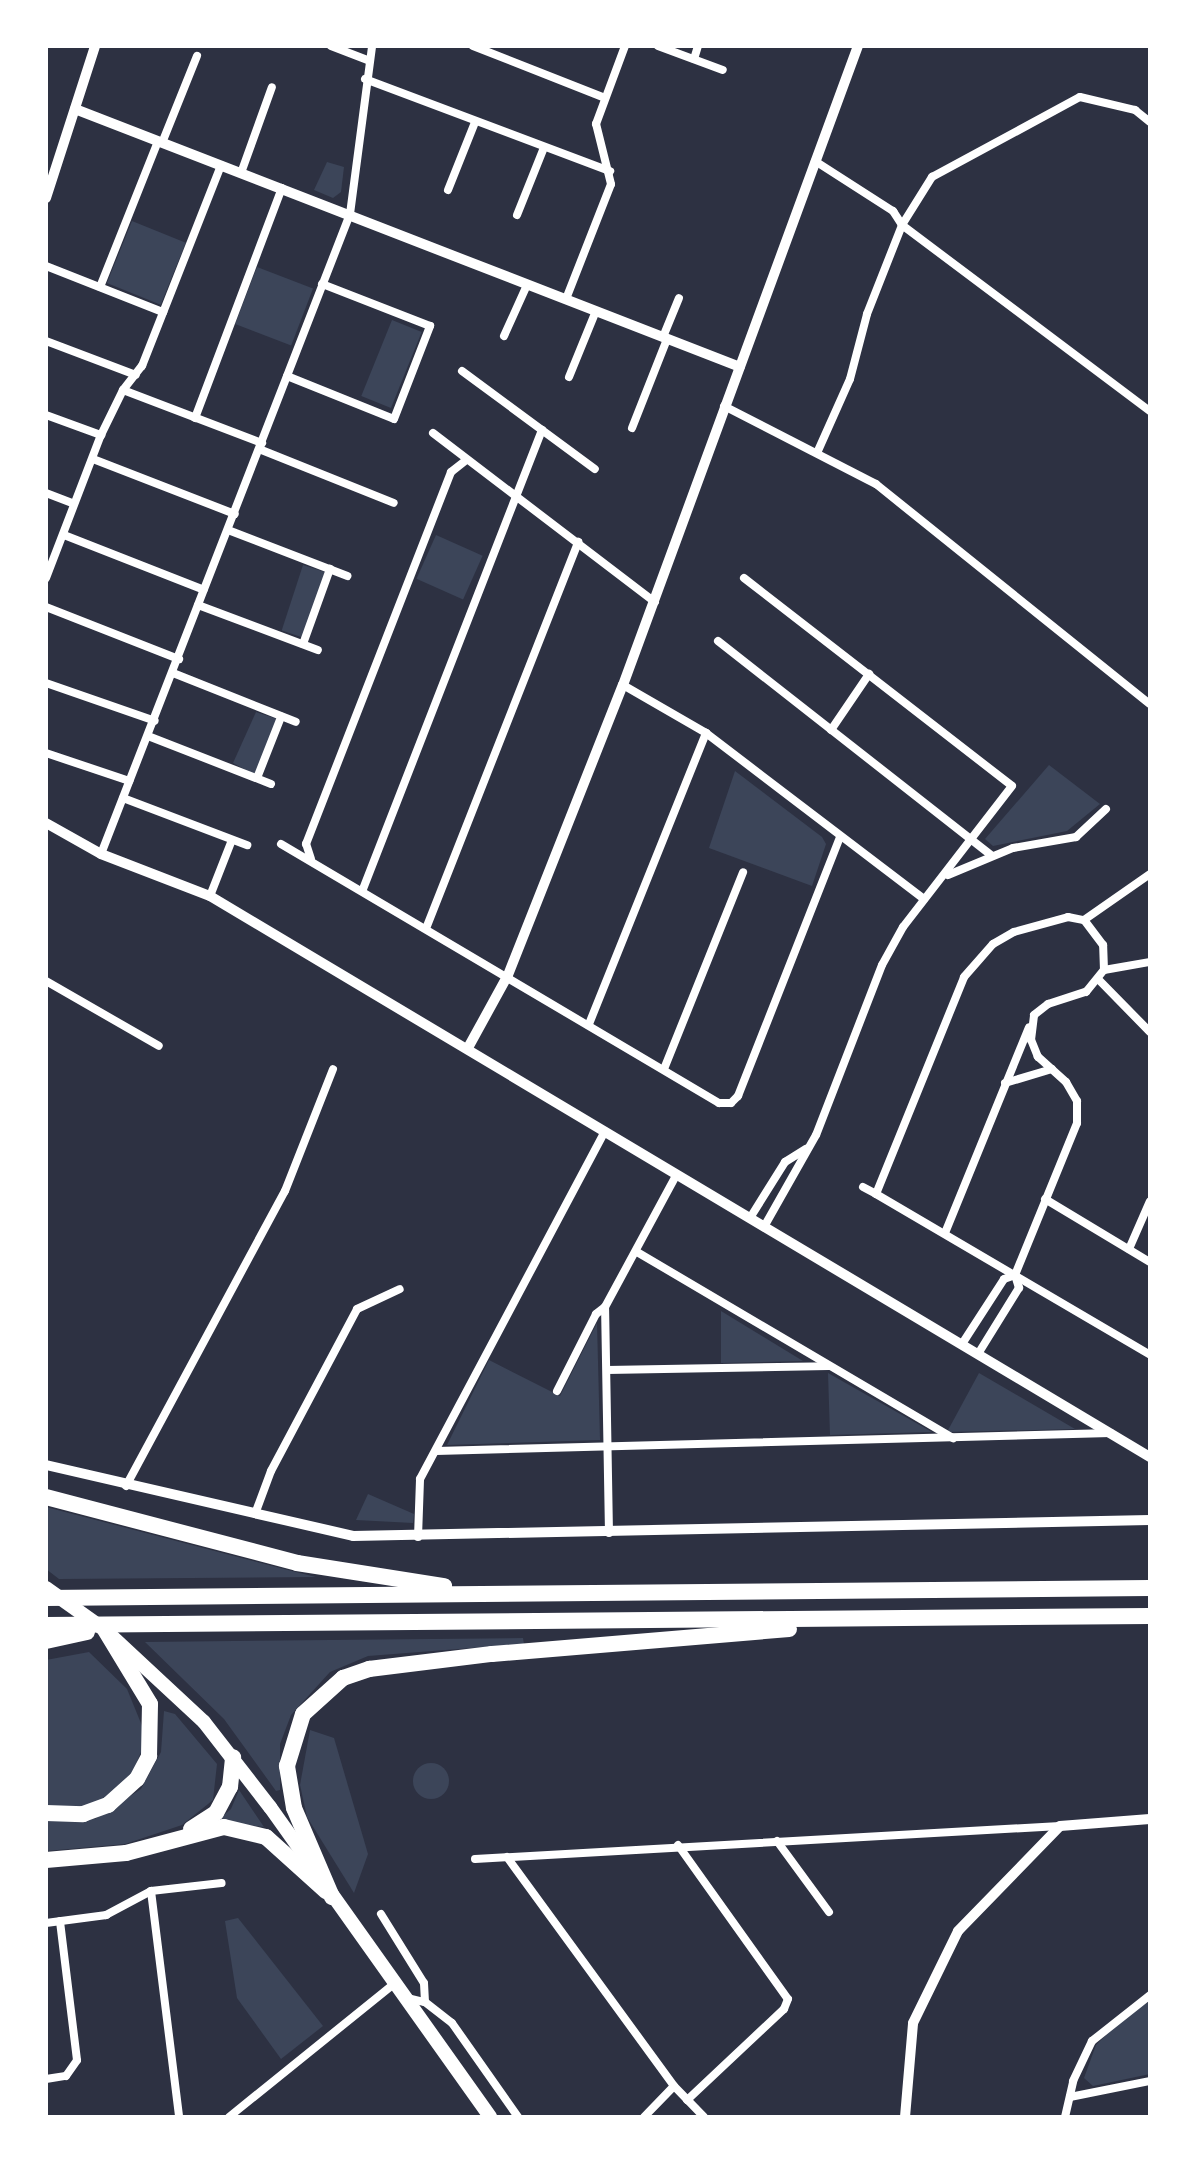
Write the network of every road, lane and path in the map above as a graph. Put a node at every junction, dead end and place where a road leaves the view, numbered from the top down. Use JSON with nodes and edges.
{"nodes":[{"id":1,"x":95,"y":46,"type":"edge"},
{"id":2,"x":331,"y":46,"type":"edge"},
{"id":3,"x":372,"y":46,"type":"edge"},
{"id":4,"x":473,"y":46,"type":"edge"},
{"id":5,"x":625,"y":46,"type":"edge"},
{"id":6,"x":658,"y":46,"type":"edge"},
{"id":7,"x":698,"y":46,"type":"edge"},
{"id":8,"x":858,"y":46,"type":"edge"},
{"id":9,"x":197,"y":56,"type":"dead end"},
{"id":10,"x":694,"y":59,"type":"junction"},
{"id":11,"x":367,"y":60,"type":"junction"},
{"id":12,"x":723,"y":70,"type":"dead end"},
{"id":13,"x":365,"y":79,"type":"junction"},
{"id":14,"x":272,"y":87,"type":"dead end"},
{"id":15,"x":605,"y":98,"type":"junction"},
{"id":16,"x":75,"y":109,"type":"junction"},
{"id":17,"x":475,"y":122,"type":"junction"},
{"id":18,"x":1150,"y":122,"type":"edge"},
{"id":19,"x":160,"y":142,"type":"junction"},
{"id":20,"x":543,"y":150,"type":"junction"},
{"id":21,"x":815,"y":161,"type":"junction"},
{"id":22,"x":221,"y":165,"type":"junction"},
{"id":23,"x":610,"y":171,"type":"junction"},
{"id":24,"x":241,"y":173,"type":"junction"},
{"id":25,"x":282,"y":188,"type":"junction"},
{"id":26,"x":448,"y":190,"type":"dead end"},
{"id":27,"x":46,"y":198,"type":"edge"},
{"id":28,"x":350,"y":214,"type":"junction"},
{"id":29,"x":517,"y":215,"type":"dead end"},
{"id":30,"x":902,"y":225,"type":"junction"},
{"id":31,"x":46,"y":266,"type":"edge"},
{"id":32,"x":322,"y":284,"type":"junction"},
{"id":33,"x":527,"y":285,"type":"junction"},
{"id":34,"x":100,"y":287,"type":"junction"},
{"id":35,"x":679,"y":298,"type":"dead end"},
{"id":36,"x":566,"y":299,"type":"junction"},
{"id":37,"x":596,"y":311,"type":"junction"},
{"id":38,"x":163,"y":312,"type":"junction"},
{"id":39,"x":504,"y":336,"type":"dead end"},
{"id":40,"x":665,"y":338,"type":"junction"},
{"id":41,"x":46,"y":341,"type":"edge"},
{"id":42,"x":740,"y":367,"type":"junction"},
{"id":43,"x":462,"y":371,"type":"dead end"},
{"id":44,"x":136,"y":375,"type":"junction"},
{"id":45,"x":287,"y":376,"type":"junction"},
{"id":46,"x":569,"y":377,"type":"dead end"},
{"id":47,"x":123,"y":390,"type":"junction"},
{"id":48,"x":724,"y":406,"type":"junction"},
{"id":49,"x":1150,"y":411,"type":"edge"},
{"id":50,"x":46,"y":415,"type":"edge"},
{"id":51,"x":195,"y":418,"type":"junction"},
{"id":52,"x":632,"y":428,"type":"dead end"},
{"id":53,"x":542,"y":430,"type":"junction"},
{"id":54,"x":433,"y":433,"type":"dead end"},
{"id":55,"x":101,"y":435,"type":"junction"},
{"id":56,"x":260,"y":446,"type":"junction"},
{"id":57,"x":817,"y":453,"type":"junction"},
{"id":58,"x":93,"y":459,"type":"junction"},
{"id":59,"x":465,"y":461,"type":"junction"},
{"id":60,"x":595,"y":469,"type":"dead end"},
{"id":61,"x":46,"y":493,"type":"edge"},
{"id":62,"x":518,"y":496,"type":"junction"},
{"id":63,"x":394,"y":503,"type":"dead end"},
{"id":64,"x":74,"y":504,"type":"junction"},
{"id":65,"x":235,"y":514,"type":"junction"},
{"id":66,"x":228,"y":530,"type":"junction"},
{"id":67,"x":64,"y":535,"type":"junction"},
{"id":68,"x":578,"y":542,"type":"junction"},
{"id":69,"x":330,"y":569,"type":"junction"},
{"id":70,"x":47,"y":574,"type":"edge"},
{"id":71,"x":347,"y":576,"type":"dead end"},
{"id":72,"x":744,"y":578,"type":"dead end"},
{"id":73,"x":204,"y":590,"type":"junction"},
{"id":74,"x":655,"y":602,"type":"junction"},
{"id":75,"x":198,"y":605,"type":"junction"},
{"id":76,"x":46,"y":607,"type":"edge"},
{"id":77,"x":718,"y":641,"type":"dead end"},
{"id":78,"x":303,"y":644,"type":"junction"},
{"id":79,"x":318,"y":650,"type":"dead end"},
{"id":80,"x":179,"y":659,"type":"junction"},
{"id":81,"x":173,"y":673,"type":"junction"},
{"id":82,"x":869,"y":674,"type":"junction"},
{"id":83,"x":46,"y":683,"type":"edge"},
{"id":84,"x":623,"y":685,"type":"junction"},
{"id":85,"x":1150,"y":704,"type":"edge"},
{"id":86,"x":281,"y":717,"type":"junction"},
{"id":87,"x":155,"y":721,"type":"junction"},
{"id":88,"x":296,"y":722,"type":"dead end"},
{"id":89,"x":831,"y":730,"type":"junction"},
{"id":90,"x":706,"y":733,"type":"junction"},
{"id":91,"x":148,"y":736,"type":"junction"},
{"id":92,"x":46,"y":753,"type":"edge"},
{"id":93,"x":257,"y":778,"type":"junction"},
{"id":94,"x":129,"y":781,"type":"junction"},
{"id":95,"x":271,"y":784,"type":"dead end"},
{"id":96,"x":123,"y":798,"type":"junction"},
{"id":97,"x":1106,"y":809,"type":"dead end"},
{"id":98,"x":46,"y":823,"type":"edge"},
{"id":99,"x":840,"y":837,"type":"junction"},
{"id":100,"x":974,"y":839,"type":"junction"},
{"id":101,"x":232,"y":840,"type":"junction"},
{"id":102,"x":281,"y":844,"type":"dead end"},
{"id":103,"x":247,"y":845,"type":"dead end"},
{"id":104,"x":101,"y":854,"type":"junction"},
{"id":105,"x":992,"y":856,"type":"junction"},
{"id":106,"x":311,"y":859,"type":"junction"},
{"id":107,"x":743,"y":872,"type":"dead end"},
{"id":108,"x":1150,"y":874,"type":"edge"},
{"id":109,"x":947,"y":876,"type":"junction"},
{"id":110,"x":363,"y":889,"type":"junction"},
{"id":111,"x":210,"y":896,"type":"junction"},
{"id":112,"x":924,"y":899,"type":"junction"},
{"id":113,"x":1084,"y":920,"type":"junction"},
{"id":114,"x":427,"y":926,"type":"junction"},
{"id":115,"x":1150,"y":962,"type":"edge"},
{"id":116,"x":1104,"y":970,"type":"junction"},
{"id":117,"x":508,"y":975,"type":"junction"},
{"id":118,"x":1099,"y":980,"type":"junction"},
{"id":119,"x":46,"y":981,"type":"edge"},
{"id":120,"x":1034,"y":1015,"type":"junction"},
{"id":121,"x":589,"y":1024,"type":"junction"},
{"id":122,"x":1150,"y":1032,"type":"edge"},
{"id":123,"x":159,"y":1046,"type":"dead end"},
{"id":124,"x":469,"y":1046,"type":"junction"},
{"id":125,"x":333,"y":1069,"type":"dead end"},
{"id":126,"x":664,"y":1069,"type":"junction"},
{"id":127,"x":1052,"y":1069,"type":"junction"},
{"id":128,"x":1005,"y":1083,"type":"junction"},
{"id":129,"x":605,"y":1131,"type":"junction"},
{"id":130,"x":807,"y":1149,"type":"junction"},
{"id":131,"x":677,"y":1174,"type":"junction"},
{"id":132,"x":863,"y":1187,"type":"dead end"},
{"id":133,"x":876,"y":1194,"type":"junction"},
{"id":134,"x":1045,"y":1199,"type":"junction"},
{"id":135,"x":1150,"y":1201,"type":"edge"},
{"id":136,"x":750,"y":1218,"type":"junction"},
{"id":137,"x":764,"y":1227,"type":"junction"},
{"id":138,"x":945,"y":1233,"type":"junction"},
{"id":139,"x":1129,"y":1249,"type":"junction"},
{"id":140,"x":637,"y":1252,"type":"junction"},
{"id":141,"x":1150,"y":1262,"type":"edge"},
{"id":142,"x":1015,"y":1275,"type":"junction"},
{"id":143,"x":400,"y":1289,"type":"dead end"},
{"id":144,"x":605,"y":1307,"type":"junction"},
{"id":145,"x":962,"y":1344,"type":"junction"},
{"id":146,"x":978,"y":1354,"type":"junction"},
{"id":147,"x":1150,"y":1355,"type":"edge"},
{"id":148,"x":830,"y":1366,"type":"junction"},
{"id":149,"x":607,"y":1370,"type":"junction"},
{"id":150,"x":557,"y":1391,"type":"dead end"},
{"id":151,"x":1111,"y":1433,"type":"junction"},
{"id":152,"x":954,"y":1439,"type":"junction"},
{"id":153,"x":607,"y":1447,"type":"junction"},
{"id":154,"x":436,"y":1451,"type":"junction"},
{"id":155,"x":1150,"y":1457,"type":"edge"},
{"id":156,"x":46,"y":1465,"type":"edge"},
{"id":157,"x":125,"y":1487,"type":"junction"},
{"id":158,"x":46,"y":1497,"type":"edge"},
{"id":159,"x":255,"y":1514,"type":"junction"},
{"id":160,"x":1150,"y":1520,"type":"edge"},
{"id":161,"x":609,"y":1533,"type":"junction"},
{"id":162,"x":418,"y":1537,"type":"junction"},
{"id":163,"x":46,"y":1588,"type":"edge"},
{"id":164,"x":1150,"y":1588,"type":"edge"},
{"id":165,"x":517,"y":1595,"type":"junction"},
{"id":166,"x":46,"y":1598,"type":"edge"},
{"id":167,"x":1150,"y":1616,"type":"edge"},
{"id":168,"x":916,"y":1619,"type":"junction"},
{"id":169,"x":61,"y":1628,"type":"edge"},
{"id":170,"x":105,"y":1630,"type":"junction"},
{"id":171,"x":46,"y":1641,"type":"edge"},
{"id":172,"x":233,"y":1757,"type":"junction"},
{"id":173,"x":46,"y":1813,"type":"edge"},
{"id":174,"x":1150,"y":1819,"type":"edge"},
{"id":175,"x":1060,"y":1826,"type":"junction"},
{"id":176,"x":183,"y":1835,"type":"junction"},
{"id":177,"x":777,"y":1841,"type":"junction"},
{"id":178,"x":678,"y":1845,"type":"junction"},
{"id":179,"x":507,"y":1857,"type":"junction"},
{"id":180,"x":475,"y":1859,"type":"dead end"},
{"id":181,"x":46,"y":1860,"type":"edge"},
{"id":182,"x":222,"y":1883,"type":"dead end"},
{"id":183,"x":151,"y":1891,"type":"junction"},
{"id":184,"x":332,"y":1897,"type":"junction"},
{"id":185,"x":829,"y":1912,"type":"dead end"},
{"id":186,"x":381,"y":1914,"type":"dead end"},
{"id":187,"x":60,"y":1921,"type":"junction"},
{"id":188,"x":46,"y":1923,"type":"edge"},
{"id":189,"x":394,"y":1984,"type":"junction"},
{"id":190,"x":1150,"y":1995,"type":"edge"},
{"id":191,"x":405,"y":1998,"type":"junction"},
{"id":192,"x":425,"y":2002,"type":"junction"},
{"id":193,"x":46,"y":2079,"type":"edge"},
{"id":194,"x":1150,"y":2081,"type":"edge"},
{"id":195,"x":674,"y":2086,"type":"junction"},
{"id":196,"x":1070,"y":2097,"type":"junction"},
{"id":197,"x":687,"y":2100,"type":"junction"},
{"id":198,"x":487,"y":2116,"type":"edge"},
{"id":199,"x":179,"y":2117,"type":"edge"},
{"id":200,"x":229,"y":2117,"type":"edge"},
{"id":201,"x":518,"y":2117,"type":"edge"},
{"id":202,"x":644,"y":2117,"type":"edge"},
{"id":203,"x":704,"y":2117,"type":"edge"},
{"id":204,"x":905,"y":2117,"type":"edge"},
{"id":205,"x":1065,"y":2117,"type":"edge"}],
"edges":[{"from":1,"to":16,"type":"street"},
{"from":2,"to":11,"type":"street"},
{"from":3,"to":11,"type":"street"},
{"from":4,"to":15,"type":"street"},
{"from":5,"to":15,"type":"street"},
{"from":6,"to":10,"type":"street"},
{"from":7,"to":10,"type":"street"},
{"from":8,"to":21,"type":"street"},
{"from":9,"to":19,"type":"street"},
{"from":10,"to":12,"type":"street"},
{"from":11,"to":13,"type":"street"},
{"from":13,"to":17,"type":"street"},
{"from":13,"to":28,"type":"street"},
{"from":14,"to":24,"type":"street"},
{"from":15,"to":23,"type":"street"},
{"from":16,"to":19,"type":"street"},
{"from":16,"to":27,"type":"street"},
{"from":17,"to":20,"type":"street"},
{"from":17,"to":26,"type":"street"},
{"from":18,"to":30,"type":"street"},
{"from":19,"to":22,"type":"street"},
{"from":19,"to":34,"type":"street"},
{"from":20,"to":23,"type":"street"},
{"from":20,"to":29,"type":"street"},
{"from":21,"to":30,"type":"street"},
{"from":21,"to":42,"type":"street"},
{"from":22,"to":24,"type":"street"},
{"from":22,"to":38,"type":"street"},
{"from":23,"to":36,"type":"street"},
{"from":24,"to":25,"type":"street"},
{"from":25,"to":28,"type":"street"},
{"from":25,"to":51,"type":"street"},
{"from":28,"to":32,"type":"street"},
{"from":28,"to":33,"type":"street"},
{"from":30,"to":49,"type":"street"},
{"from":30,"to":57,"type":"street"},
{"from":31,"to":34,"type":"street"},
{"from":32,"to":45,"type":"street"},
{"from":32,"to":45,"type":"street"},
{"from":33,"to":36,"type":"street"},
{"from":33,"to":39,"type":"street"},
{"from":34,"to":38,"type":"street"},
{"from":35,"to":40,"type":"street"},
{"from":36,"to":37,"type":"street"},
{"from":37,"to":40,"type":"street"},
{"from":37,"to":46,"type":"street"},
{"from":38,"to":44,"type":"street"},
{"from":40,"to":42,"type":"street"},
{"from":40,"to":52,"type":"street"},
{"from":41,"to":44,"type":"street"},
{"from":42,"to":48,"type":"street"},
{"from":43,"to":53,"type":"street"},
{"from":44,"to":47,"type":"street"},
{"from":45,"to":56,"type":"street"},
{"from":47,"to":51,"type":"street"},
{"from":47,"to":55,"type":"street"},
{"from":48,"to":57,"type":"street"},
{"from":48,"to":74,"type":"street"},
{"from":50,"to":55,"type":"street"},
{"from":51,"to":56,"type":"street"},
{"from":53,"to":60,"type":"street"},
{"from":53,"to":62,"type":"street"},
{"from":54,"to":59,"type":"street"},
{"from":55,"to":58,"type":"street"},
{"from":56,"to":63,"type":"street"},
{"from":56,"to":65,"type":"street"},
{"from":57,"to":85,"type":"street"},
{"from":58,"to":64,"type":"street"},
{"from":58,"to":65,"type":"street"},
{"from":59,"to":62,"type":"street"},
{"from":59,"to":106,"type":"street"},
{"from":61,"to":64,"type":"street"},
{"from":62,"to":68,"type":"street"},
{"from":62,"to":110,"type":"street"},
{"from":64,"to":67,"type":"street"},
{"from":65,"to":66,"type":"street"},
{"from":66,"to":69,"type":"street"},
{"from":66,"to":73,"type":"street"},
{"from":67,"to":70,"type":"street"},
{"from":67,"to":73,"type":"street"},
{"from":68,"to":74,"type":"street"},
{"from":68,"to":114,"type":"street"},
{"from":69,"to":71,"type":"street"},
{"from":69,"to":78,"type":"street"},
{"from":72,"to":82,"type":"street"},
{"from":73,"to":75,"type":"street"},
{"from":74,"to":84,"type":"street"},
{"from":75,"to":78,"type":"street"},
{"from":75,"to":80,"type":"street"},
{"from":76,"to":80,"type":"street"},
{"from":77,"to":89,"type":"street"},
{"from":78,"to":79,"type":"street"},
{"from":80,"to":81,"type":"street"},
{"from":81,"to":86,"type":"street"},
{"from":81,"to":87,"type":"street"},
{"from":82,"to":89,"type":"street"},
{"from":82,"to":100,"type":"street"},
{"from":83,"to":87,"type":"street"},
{"from":84,"to":90,"type":"street"},
{"from":84,"to":117,"type":"street"},
{"from":86,"to":88,"type":"street"},
{"from":86,"to":93,"type":"street"},
{"from":87,"to":91,"type":"street"},
{"from":89,"to":100,"type":"street"},
{"from":90,"to":99,"type":"street"},
{"from":90,"to":121,"type":"street"},
{"from":91,"to":93,"type":"street"},
{"from":91,"to":94,"type":"street"},
{"from":92,"to":94,"type":"street"},
{"from":93,"to":95,"type":"street"},
{"from":94,"to":96,"type":"street"},
{"from":96,"to":101,"type":"street"},
{"from":96,"to":104,"type":"street"},
{"from":97,"to":105,"type":"street"},
{"from":98,"to":104,"type":"street"},
{"from":99,"to":112,"type":"street"},
{"from":99,"to":126,"type":"street"},
{"from":100,"to":105,"type":"street"},
{"from":100,"to":109,"type":"street"},
{"from":101,"to":103,"type":"street"},
{"from":101,"to":111,"type":"street"},
{"from":102,"to":106,"type":"street"},
{"from":104,"to":111,"type":"street"},
{"from":105,"to":109,"type":"street"},
{"from":106,"to":110,"type":"street"},
{"from":107,"to":126,"type":"street"},
{"from":108,"to":113,"type":"street"},
{"from":109,"to":112,"type":"street"},
{"from":110,"to":114,"type":"street"},
{"from":111,"to":124,"type":"street"},
{"from":112,"to":130,"type":"street"},
{"from":113,"to":116,"type":"street"},
{"from":113,"to":133,"type":"street"},
{"from":114,"to":117,"type":"street"},
{"from":115,"to":116,"type":"street"},
{"from":116,"to":118,"type":"street"},
{"from":117,"to":121,"type":"street"},
{"from":117,"to":124,"type":"street"},
{"from":118,"to":120,"type":"street"},
{"from":118,"to":122,"type":"street"},
{"from":119,"to":123,"type":"street"},
{"from":120,"to":127,"type":"street"},
{"from":120,"to":128,"type":"street"},
{"from":121,"to":126,"type":"street"},
{"from":124,"to":129,"type":"street"},
{"from":125,"to":157,"type":"street"},
{"from":127,"to":128,"type":"street"},
{"from":127,"to":134,"type":"street"},
{"from":128,"to":138,"type":"street"},
{"from":129,"to":131,"type":"street"},
{"from":129,"to":154,"type":"street"},
{"from":130,"to":136,"type":"street"},
{"from":130,"to":137,"type":"street"},
{"from":131,"to":136,"type":"street"},
{"from":131,"to":140,"type":"street"},
{"from":132,"to":133,"type":"street"},
{"from":133,"to":138,"type":"street"},
{"from":134,"to":139,"type":"street"},
{"from":134,"to":142,"type":"street"},
{"from":135,"to":139,"type":"street"},
{"from":136,"to":137,"type":"street"},
{"from":137,"to":145,"type":"street"},
{"from":138,"to":142,"type":"street"},
{"from":139,"to":141,"type":"street"},
{"from":140,"to":144,"type":"street"},
{"from":140,"to":148,"type":"street"},
{"from":142,"to":145,"type":"street"},
{"from":142,"to":146,"type":"street"},
{"from":142,"to":147,"type":"street"},
{"from":143,"to":159,"type":"street"},
{"from":144,"to":149,"type":"street"},
{"from":144,"to":150,"type":"street"},
{"from":145,"to":146,"type":"street"},
{"from":146,"to":151,"type":"street"},
{"from":148,"to":149,"type":"street"},
{"from":148,"to":152,"type":"street"},
{"from":149,"to":153,"type":"street"},
{"from":151,"to":152,"type":"street"},
{"from":151,"to":155,"type":"street"},
{"from":152,"to":153,"type":"street"},
{"from":153,"to":154,"type":"street"},
{"from":153,"to":161,"type":"street"},
{"from":154,"to":162,"type":"street"},
{"from":156,"to":157,"type":"street"},
{"from":157,"to":159,"type":"street"},
{"from":158,"to":165,"type":"highway"},
{"from":159,"to":162,"type":"street"},
{"from":160,"to":161,"type":"street"},
{"from":161,"to":162,"type":"street"},
{"from":163,"to":170,"type":"main road"},
{"from":164,"to":165,"type":"highway"},
{"from":165,"to":166,"type":"highway"},
{"from":167,"to":168,"type":"highway"},
{"from":168,"to":169,"type":"highway"},
{"from":168,"to":184,"type":"highway"},
{"from":169,"to":171,"type":"highway"},
{"from":170,"to":172,"type":"main road"},
{"from":170,"to":173,"type":"highway"},
{"from":172,"to":176,"type":"highway"},
{"from":172,"to":184,"type":"main road"},
{"from":174,"to":175,"type":"street"},
{"from":175,"to":177,"type":"street"},
{"from":175,"to":204,"type":"street"},
{"from":176,"to":181,"type":"highway"},
{"from":176,"to":184,"type":"highway"},
{"from":177,"to":178,"type":"street"},
{"from":177,"to":185,"type":"street"},
{"from":178,"to":179,"type":"street"},
{"from":178,"to":197,"type":"street"},
{"from":179,"to":180,"type":"street"},
{"from":179,"to":195,"type":"street"},
{"from":182,"to":183,"type":"street"},
{"from":183,"to":187,"type":"street"},
{"from":183,"to":199,"type":"street"},
{"from":184,"to":189,"type":"main road"},
{"from":186,"to":192,"type":"street"},
{"from":187,"to":188,"type":"street"},
{"from":187,"to":193,"type":"street"},
{"from":189,"to":191,"type":"main road"},
{"from":189,"to":200,"type":"street"},
{"from":190,"to":196,"type":"street"},
{"from":191,"to":192,"type":"street"},
{"from":191,"to":198,"type":"main road"},
{"from":192,"to":201,"type":"street"},
{"from":194,"to":196,"type":"street"},
{"from":195,"to":197,"type":"street"},
{"from":195,"to":202,"type":"street"},
{"from":196,"to":205,"type":"street"},
{"from":197,"to":203,"type":"street"}]}
